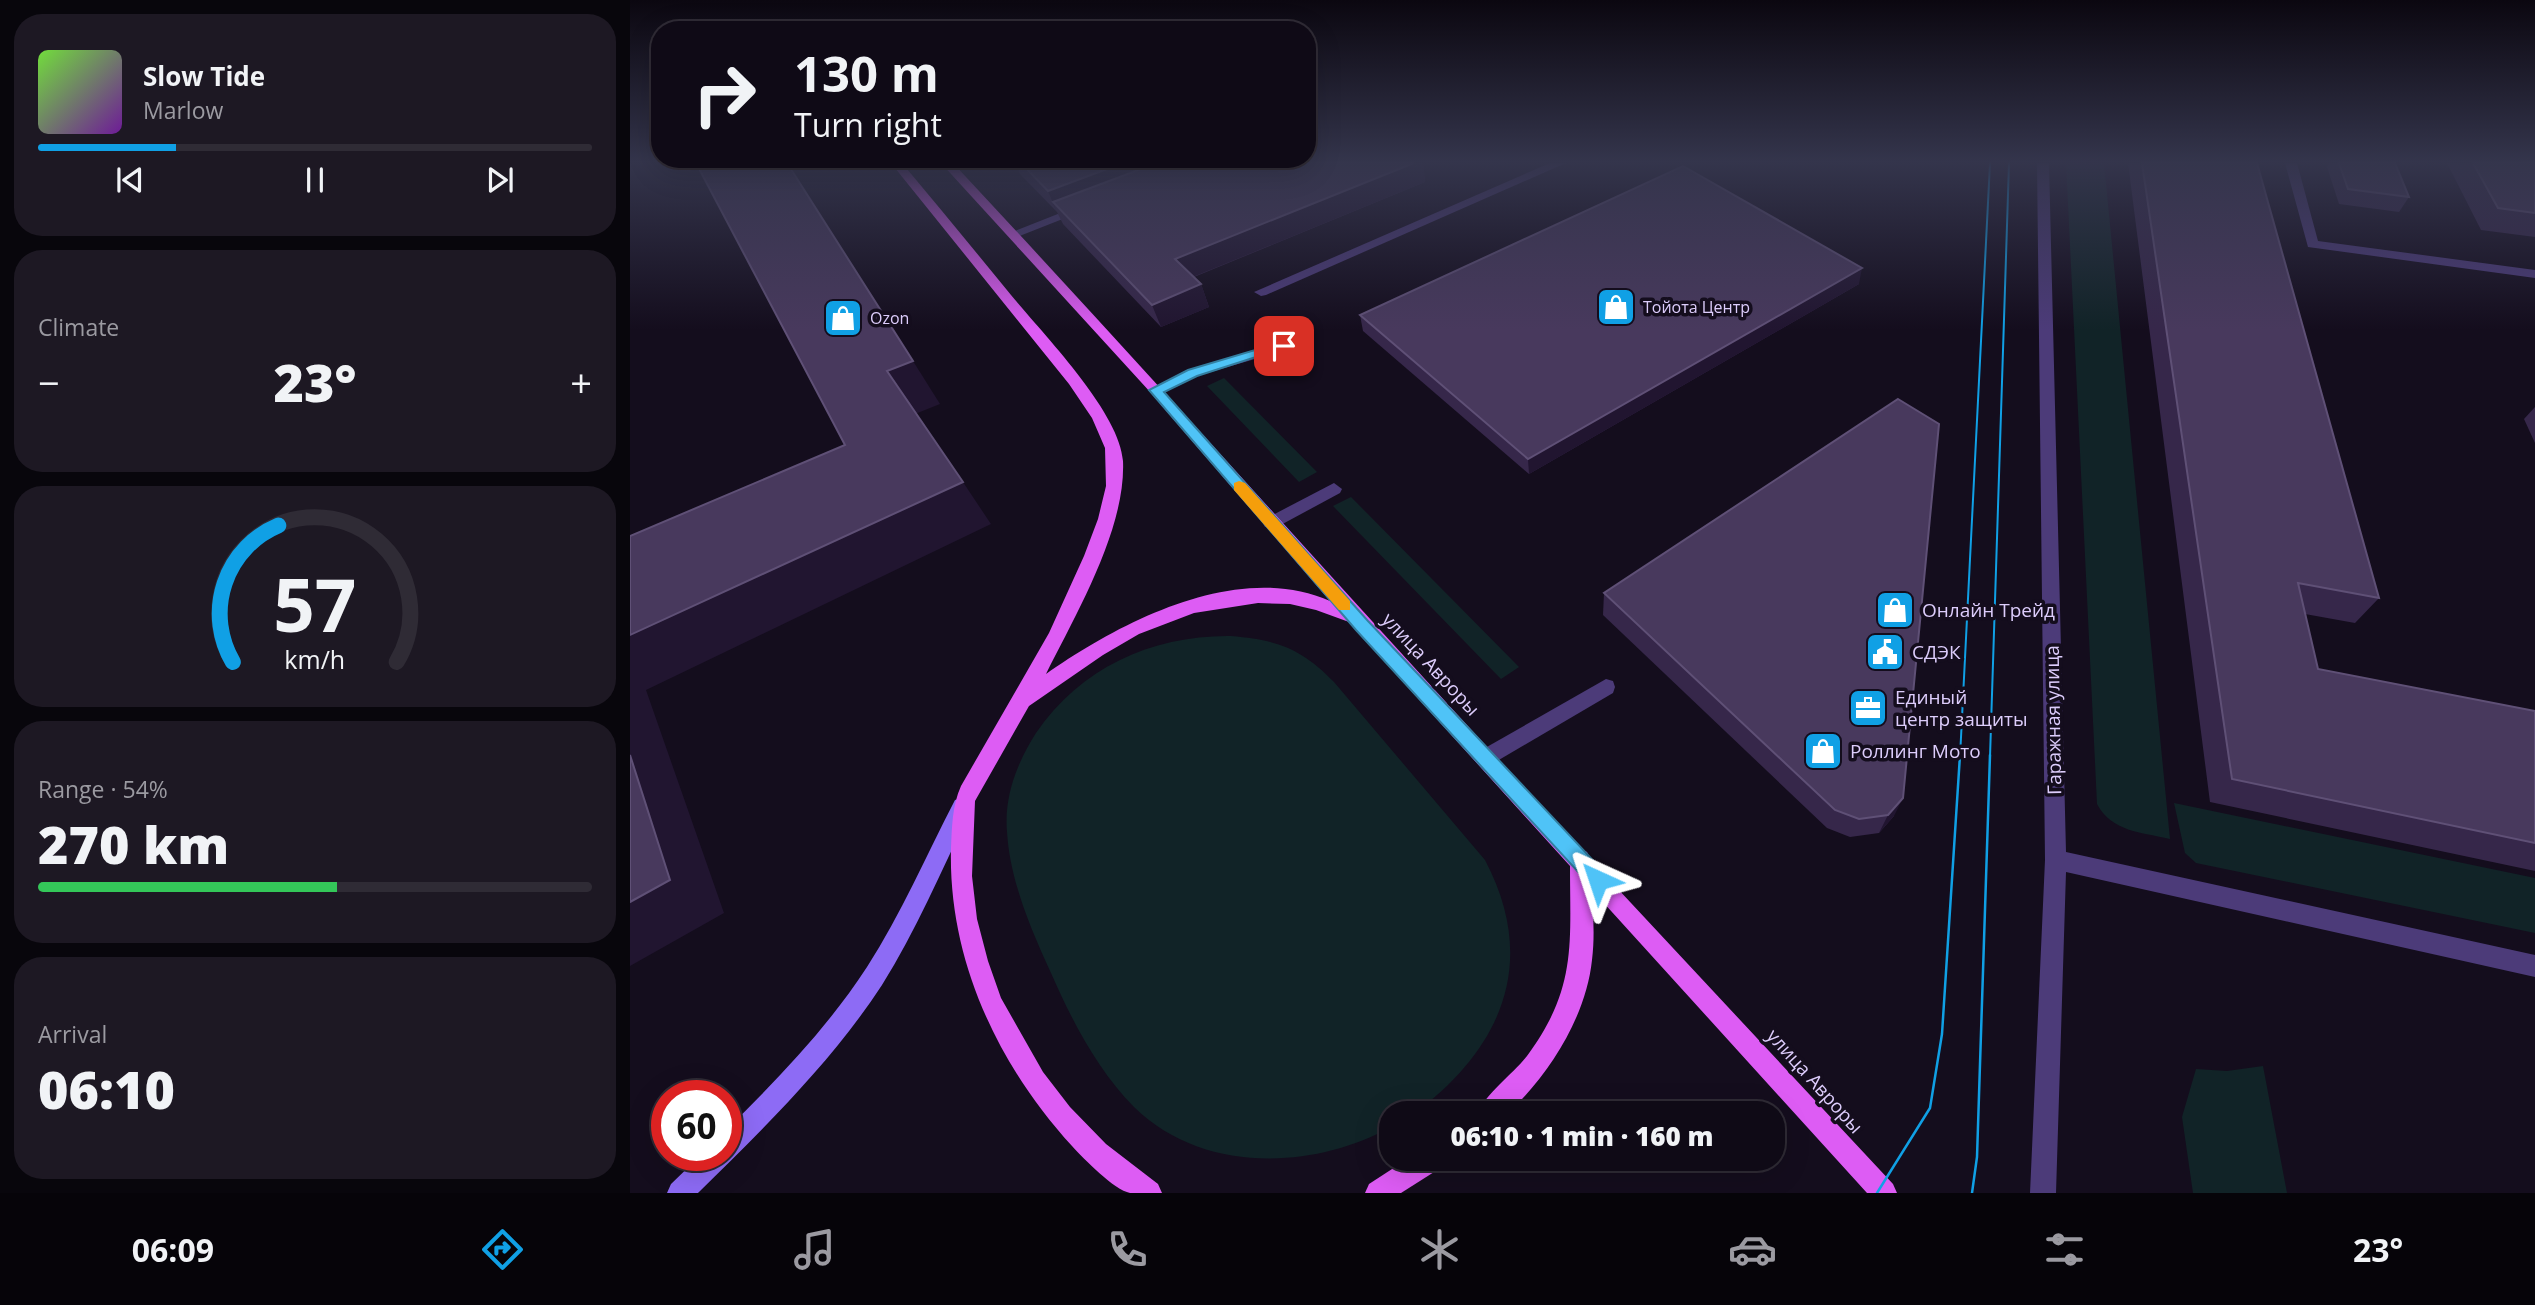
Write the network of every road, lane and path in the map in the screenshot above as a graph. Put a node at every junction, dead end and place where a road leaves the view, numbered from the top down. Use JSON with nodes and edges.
{"nodes":[{"id":1,"x":942,"y":219,"type":"edge"},
{"id":2,"x":999,"y":219,"type":"edge"},
{"id":3,"x":1056,"y":219,"type":"edge"},
{"id":4,"x":1432,"y":219,"type":"edge"},
{"id":5,"x":2044,"y":219,"type":"edge"},
{"id":6,"x":2305,"y":219,"type":"edge"},
{"id":7,"x":1013,"y":234,"type":"junction"},
{"id":8,"x":2535,"y":274,"type":"edge"},
{"id":9,"x":1261,"y":292,"type":"dead end"},
{"id":10,"x":1284,"y":346,"type":"dead end"},
{"id":11,"x":1156,"y":390,"type":"junction"},
{"id":12,"x":1334,"y":489,"type":"dead end"},
{"id":13,"x":1271,"y":523,"type":"junction"},
{"id":14,"x":1362,"y":625,"type":"junction"},
{"id":15,"x":1606,"y":687,"type":"dead end"},
{"id":16,"x":1022,"y":701,"type":"junction"},
{"id":17,"x":1485,"y":758,"type":"junction"},
{"id":18,"x":965,"y":800,"type":"junction"},
{"id":19,"x":1580,"y":859,"type":"junction"},
{"id":20,"x":2056,"y":860,"type":"junction"},
{"id":21,"x":2535,"y":966,"type":"edge"},
{"id":22,"x":1502,"y":1101,"type":"edge"},
{"id":23,"x":742,"y":1132,"type":"edge"},
{"id":24,"x":703,"y":1171,"type":"edge"},
{"id":25,"x":1413,"y":1171,"type":"edge"},
{"id":26,"x":680,"y":1193,"type":"edge"},
{"id":27,"x":1149,"y":1193,"type":"edge"},
{"id":28,"x":1378,"y":1193,"type":"edge"},
{"id":29,"x":1884,"y":1193,"type":"edge"},
{"id":30,"x":2043,"y":1193,"type":"edge"}],
"edges":[{"from":1,"to":16,"type":"main road"},
{"from":2,"to":7,"type":"main road","name":"улица Авроры"},
{"from":3,"to":7,"type":"street"},
{"from":4,"to":9,"type":"street"},
{"from":5,"to":20,"type":"street","name":"Гаражная улица"},
{"from":6,"to":8,"type":"street"},
{"from":7,"to":11,"type":"main road","name":"улица Авроры"},
{"from":10,"to":11,"type":"street"},
{"from":11,"to":13,"type":"main road","name":"улица Авроры"},
{"from":12,"to":13,"type":"street"},
{"from":13,"to":14,"type":"main road","name":"улица Авроры"},
{"from":14,"to":16,"type":"main road"},
{"from":14,"to":17,"type":"main road","name":"улица Авроры"},
{"from":15,"to":17,"type":"street"},
{"from":16,"to":18,"type":"main road"},
{"from":17,"to":19,"type":"main road","name":"улица Авроры"},
{"from":18,"to":23,"type":"main road"},
{"from":18,"to":27,"type":"main road"},
{"from":19,"to":22,"type":"main road"},
{"from":19,"to":29,"type":"main road","name":"улица Авроры"},
{"from":20,"to":21,"type":"street"},
{"from":20,"to":30,"type":"street","name":"Гаражная улица"},
{"from":24,"to":26,"type":"main road"},
{"from":25,"to":28,"type":"main road"}]}
